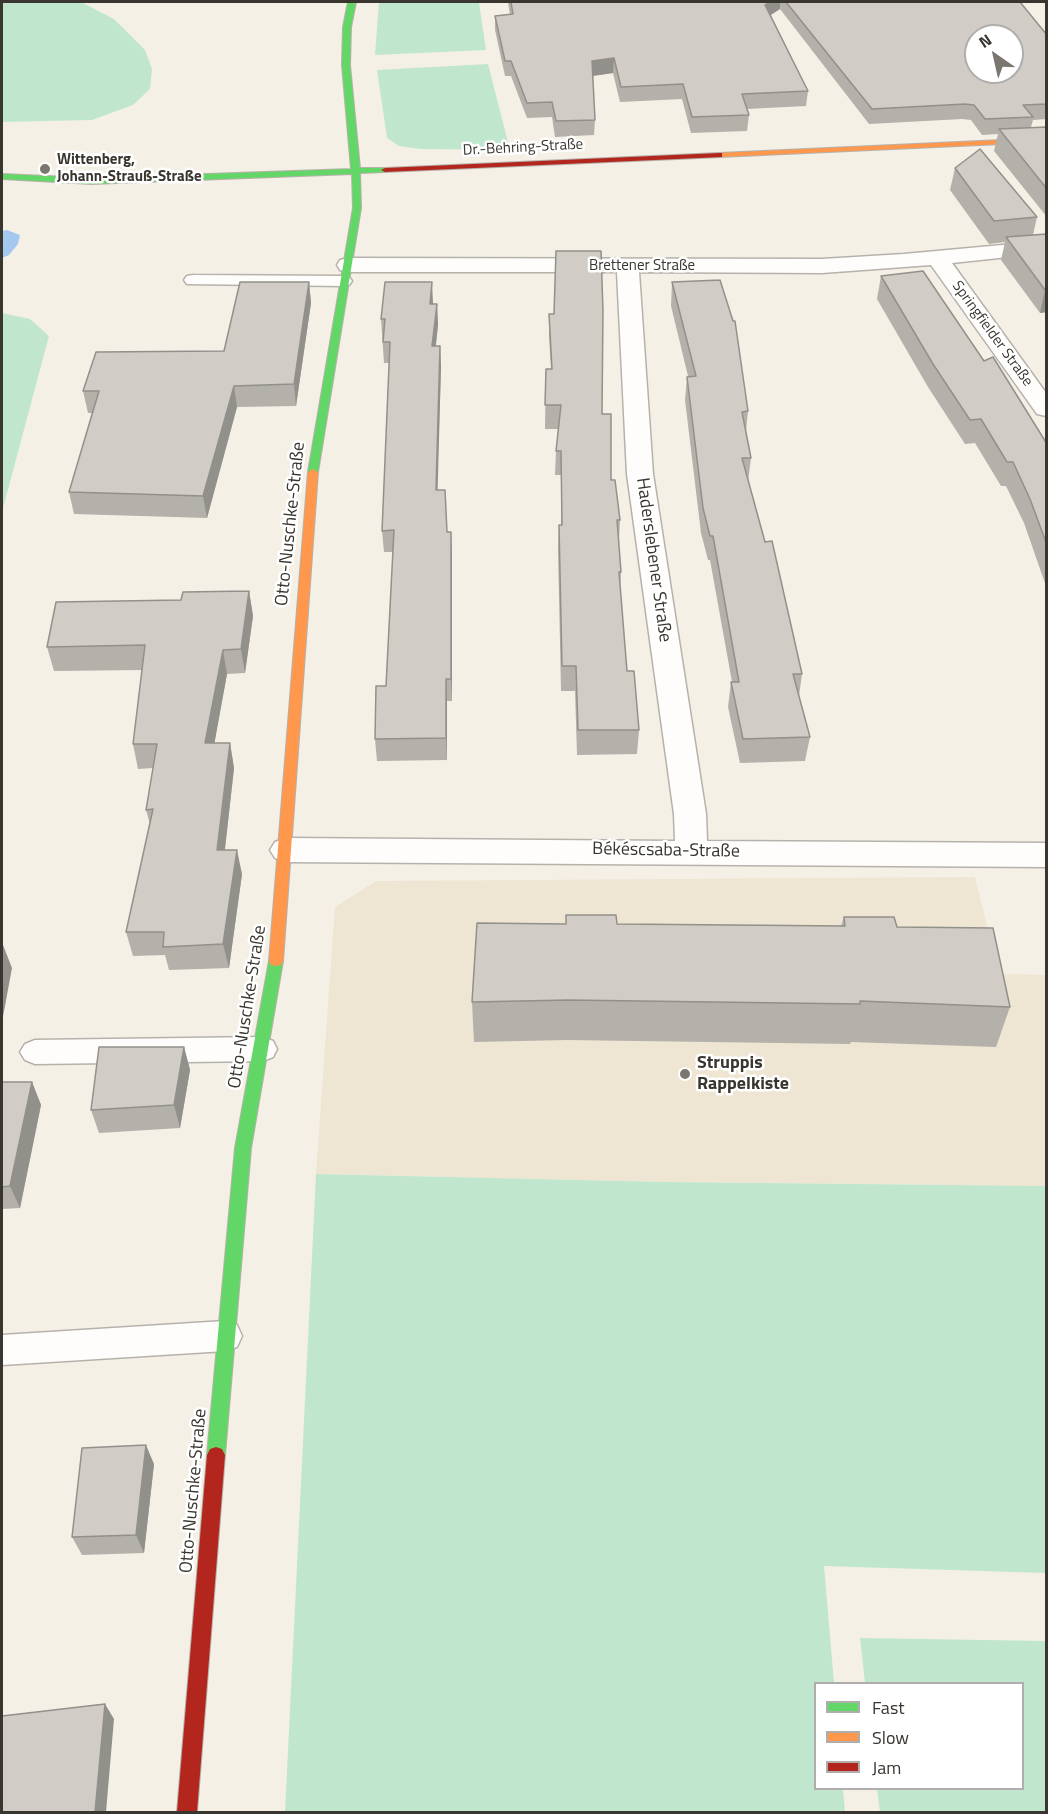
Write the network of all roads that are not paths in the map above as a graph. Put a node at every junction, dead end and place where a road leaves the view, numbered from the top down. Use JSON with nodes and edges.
{"nodes":[{"id":1,"x":352,"y":2,"type":"edge"},
{"id":2,"x":1047,"y":140,"type":"edge"},
{"id":3,"x":356,"y":172,"type":"junction"},
{"id":4,"x":2,"y":176,"type":"edge"},
{"id":5,"x":1047,"y":247,"type":"edge"},
{"id":6,"x":937,"y":258,"type":"junction"},
{"id":7,"x":628,"y":266,"type":"junction"},
{"id":8,"x":345,"y":273,"type":"junction"},
{"id":9,"x":193,"y":280,"type":"dead end"},
{"id":10,"x":1047,"y":409,"type":"edge"},
{"id":11,"x":286,"y":849,"type":"junction"},
{"id":12,"x":693,"y":852,"type":"junction"},
{"id":13,"x":1047,"y":855,"type":"edge"},
{"id":14,"x":262,"y":1049,"type":"junction"},
{"id":15,"x":34,"y":1052,"type":"dead end"},
{"id":16,"x":225,"y":1336,"type":"junction"},
{"id":17,"x":2,"y":1350,"type":"edge"},
{"id":18,"x":187,"y":1812,"type":"edge"}],
"edges":[{"from":1,"to":3,"type":"street","name":"Otto-Nuschke-Straße"},
{"from":2,"to":3,"type":"street","name":"Dr.-Behring-Straße"},
{"from":3,"to":4,"type":"street","name":"Dr.-Behring-Straße"},
{"from":3,"to":8,"type":"street","name":"Otto-Nuschke-Straße"},
{"from":5,"to":6,"type":"street","name":"Brettener Straße"},
{"from":6,"to":7,"type":"street","name":"Brettener Straße"},
{"from":6,"to":10,"type":"street","name":"Springfielder Straße"},
{"from":7,"to":8,"type":"street","name":"Brettener Straße"},
{"from":7,"to":12,"type":"street","name":"Haderslebener Straße"},
{"from":8,"to":9,"type":"lane"},
{"from":8,"to":11,"type":"street","name":"Otto-Nuschke-Straße"},
{"from":11,"to":12,"type":"street","name":"Békéscsaba-Straße"},
{"from":11,"to":14,"type":"street","name":"Otto-Nuschke-Straße"},
{"from":12,"to":13,"type":"street","name":"Békéscsaba-Straße"},
{"from":14,"to":15,"type":"lane"},
{"from":14,"to":16,"type":"street","name":"Otto-Nuschke-Straße"},
{"from":16,"to":17,"type":"lane"},
{"from":16,"to":18,"type":"street","name":"Otto-Nuschke-Straße"}]}
